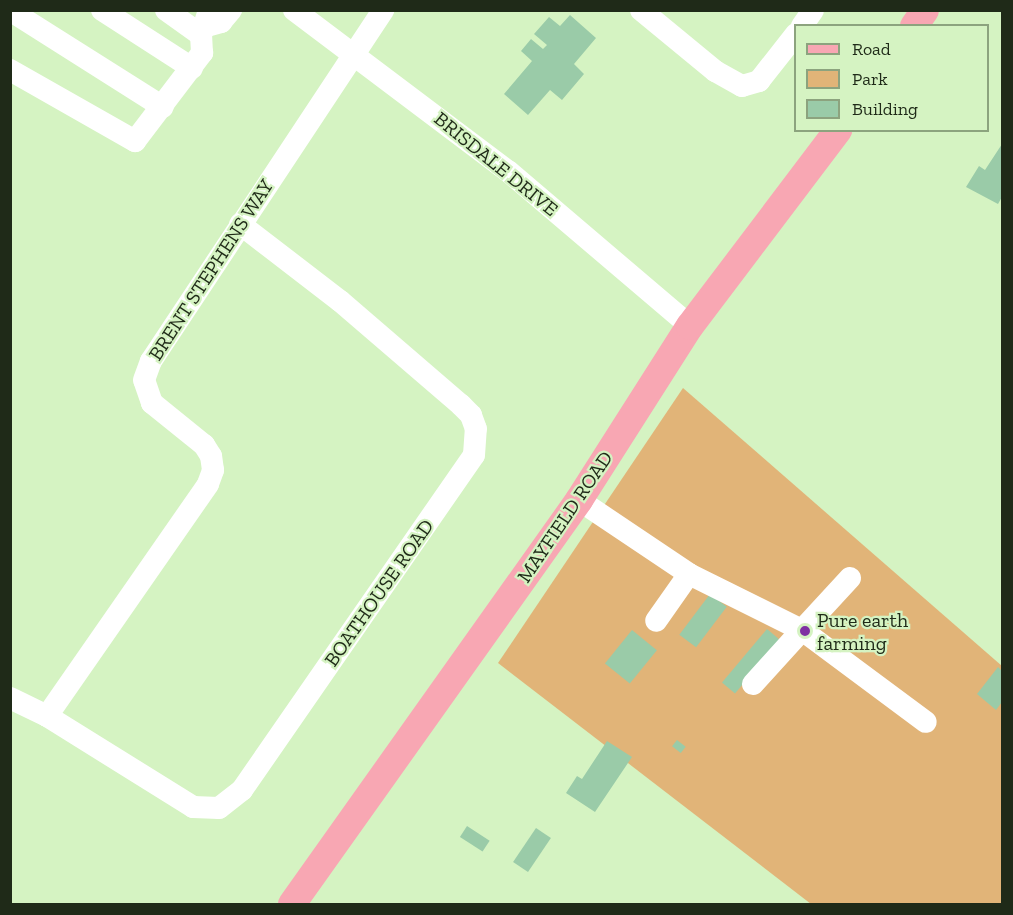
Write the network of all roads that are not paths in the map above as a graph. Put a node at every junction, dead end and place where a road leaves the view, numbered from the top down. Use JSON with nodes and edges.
{"nodes":[{"id":1,"x":102,"y":10,"type":"edge"},
{"id":2,"x":166,"y":10,"type":"edge"},
{"id":3,"x":231,"y":10,"type":"edge"},
{"id":4,"x":294,"y":10,"type":"edge"},
{"id":5,"x":383,"y":10,"type":"edge"},
{"id":6,"x":641,"y":10,"type":"edge"},
{"id":7,"x":813,"y":10,"type":"edge"},
{"id":8,"x":924,"y":10,"type":"edge"},
{"id":9,"x":17,"y":19,"type":"edge"},
{"id":10,"x":803,"y":24,"type":"edge"},
{"id":11,"x":915,"y":24,"type":"edge"},
{"id":12,"x":203,"y":25,"type":"edge"},
{"id":13,"x":794,"y":35,"type":"edge"},
{"id":14,"x":172,"y":55,"type":"junction"},
{"id":15,"x":354,"y":55,"type":"junction"},
{"id":16,"x":192,"y":68,"type":"junction"},
{"id":17,"x":10,"y":70,"type":"edge"},
{"id":18,"x":164,"y":107,"type":"junction"},
{"id":19,"x":836,"y":132,"type":"edge"},
{"id":20,"x":240,"y":224,"type":"junction"},
{"id":21,"x":690,"y":326,"type":"junction"},
{"id":22,"x":579,"y":500,"type":"junction"},
{"id":23,"x":690,"y":574,"type":"junction"},
{"id":24,"x":850,"y":578,"type":"dead end"},
{"id":25,"x":656,"y":621,"type":"dead end"},
{"id":26,"x":802,"y":630,"type":"junction"},
{"id":27,"x":753,"y":684,"type":"dead end"},
{"id":28,"x":10,"y":698,"type":"edge"},
{"id":29,"x":47,"y":716,"type":"junction"},
{"id":30,"x":926,"y":722,"type":"dead end"},
{"id":31,"x":292,"y":904,"type":"edge"}],
"edges":[{"from":1,"to":14,"type":"street"},
{"from":2,"to":12,"type":"street"},
{"from":3,"to":12,"type":"street"},
{"from":4,"to":15,"type":"street","name":"BRISDALE DRIVE"},
{"from":5,"to":15,"type":"street","name":"BRENT STEPHENS WAY"},
{"from":6,"to":13,"type":"street"},
{"from":7,"to":10,"type":"street"},
{"from":8,"to":11,"type":"main road"},
{"from":9,"to":18,"type":"street"},
{"from":12,"to":14,"type":"street"},
{"from":12,"to":16,"type":"street"},
{"from":14,"to":16,"type":"street"},
{"from":15,"to":20,"type":"street","name":"BRENT STEPHENS WAY"},
{"from":15,"to":21,"type":"street","name":"BRISDALE DRIVE"},
{"from":16,"to":18,"type":"street"},
{"from":17,"to":18,"type":"street"},
{"from":19,"to":21,"type":"main road","name":"MAYFIELD ROAD"},
{"from":20,"to":29,"type":"street","name":"BRENT STEPHENS WAY"},
{"from":20,"to":29,"type":"street","name":"BOATHOUSE ROAD"},
{"from":21,"to":22,"type":"main road","name":"MAYFIELD ROAD"},
{"from":22,"to":23,"type":"street"},
{"from":22,"to":31,"type":"main road","name":"MAYFIELD ROAD"},
{"from":23,"to":25,"type":"street"},
{"from":23,"to":26,"type":"street"},
{"from":24,"to":26,"type":"street"},
{"from":26,"to":27,"type":"street"},
{"from":26,"to":30,"type":"street"},
{"from":28,"to":29,"type":"street","name":"BOATHOUSE ROAD"}]}
